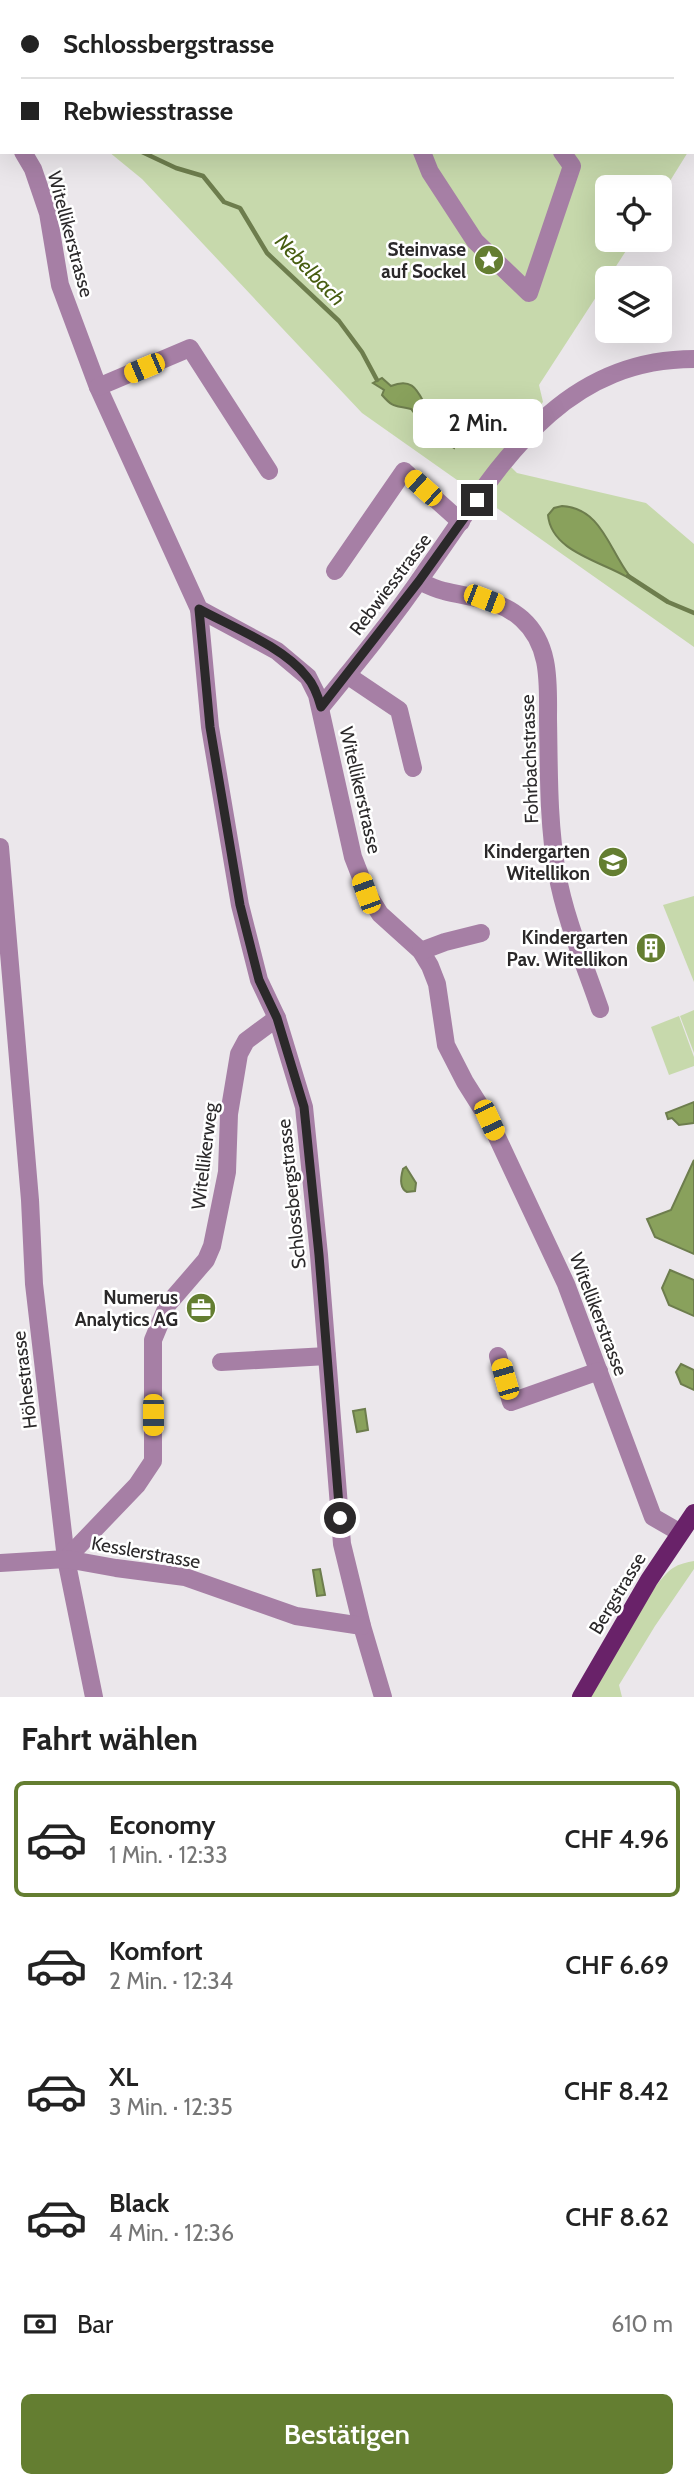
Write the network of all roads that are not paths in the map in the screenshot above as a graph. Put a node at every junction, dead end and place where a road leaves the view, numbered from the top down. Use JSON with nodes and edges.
{"nodes":[{"id":1,"x":24,"y":154,"type":"edge"},
{"id":2,"x":423,"y":154,"type":"edge"},
{"id":3,"x":572,"y":157,"type":"edge"},
{"id":4,"x":694,"y":359,"type":"edge"},
{"id":5,"x":98,"y":387,"type":"junction"},
{"id":6,"x":269,"y":471,"type":"dead end"},
{"id":7,"x":461,"y":522,"type":"junction"},
{"id":8,"x":335,"y":571,"type":"dead end"},
{"id":9,"x":419,"y":581,"type":"junction"},
{"id":10,"x":199,"y":609,"type":"junction"},
{"id":11,"x":347,"y":675,"type":"junction"},
{"id":12,"x":321,"y":707,"type":"junction"},
{"id":13,"x":413,"y":768,"type":"dead end"},
{"id":14,"x":0,"y":847,"type":"edge"},
{"id":15,"x":481,"y":933,"type":"dead end"},
{"id":16,"x":421,"y":951,"type":"junction"},
{"id":17,"x":600,"y":1009,"type":"dead end"},
{"id":18,"x":277,"y":1018,"type":"junction"},
{"id":19,"x":327,"y":1356,"type":"junction"},
{"id":20,"x":498,"y":1356,"type":"dead end"},
{"id":21,"x":221,"y":1362,"type":"dead end"},
{"id":22,"x":598,"y":1371,"type":"junction"},
{"id":23,"x":694,"y":1513,"type":"edge"},
{"id":24,"x":679,"y":1532,"type":"junction"},
{"id":25,"x":66,"y":1559,"type":"junction"},
{"id":26,"x":0,"y":1563,"type":"edge"},
{"id":27,"x":362,"y":1626,"type":"junction"},
{"id":28,"x":94,"y":1697,"type":"edge"},
{"id":29,"x":383,"y":1697,"type":"edge"},
{"id":30,"x":581,"y":1697,"type":"edge"}],
"edges":[{"from":1,"to":5,"type":"street","name":"Witellikerstrasse"},
{"from":2,"to":3,"type":"street"},
{"from":4,"to":7,"type":"street","name":"Rebwiesstrasse"},
{"from":5,"to":6,"type":"street"},
{"from":5,"to":10,"type":"street","name":"Witellikerstrasse"},
{"from":7,"to":8,"type":"street"},
{"from":7,"to":9,"type":"street","name":"Rebwiesstrasse"},
{"from":9,"to":11,"type":"street","name":"Rebwiesstrasse"},
{"from":9,"to":17,"type":"street","name":"Fohrbachstrasse"},
{"from":10,"to":12,"type":"street","name":"Witellikerstrasse"},
{"from":10,"to":18,"type":"street","name":"Schlossbergstrasse"},
{"from":11,"to":12,"type":"street","name":"Rebwiesstrasse"},
{"from":11,"to":13,"type":"street"},
{"from":12,"to":16,"type":"street","name":"Witellikerstrasse"},
{"from":14,"to":25,"type":"street","name":"Höhestrasse"},
{"from":15,"to":16,"type":"street"},
{"from":16,"to":22,"type":"street","name":"Witellikerstrasse"},
{"from":18,"to":19,"type":"street","name":"Schlossbergstrasse"},
{"from":18,"to":25,"type":"street","name":"Witellikerweg"},
{"from":19,"to":21,"type":"street"},
{"from":19,"to":27,"type":"street","name":"Schlossbergstrasse"},
{"from":20,"to":22,"type":"street"},
{"from":22,"to":24,"type":"street","name":"Witellikerstrasse"},
{"from":23,"to":24,"type":"main road","name":"Bergstrasse"},
{"from":24,"to":30,"type":"main road","name":"Bergstrasse"},
{"from":25,"to":26,"type":"street","name":"Kesslerstrasse"},
{"from":25,"to":27,"type":"street","name":"Kesslerstrasse"},
{"from":25,"to":28,"type":"street","name":"Höhestrasse"},
{"from":27,"to":29,"type":"street","name":"Schlossbergstrasse"}]}
